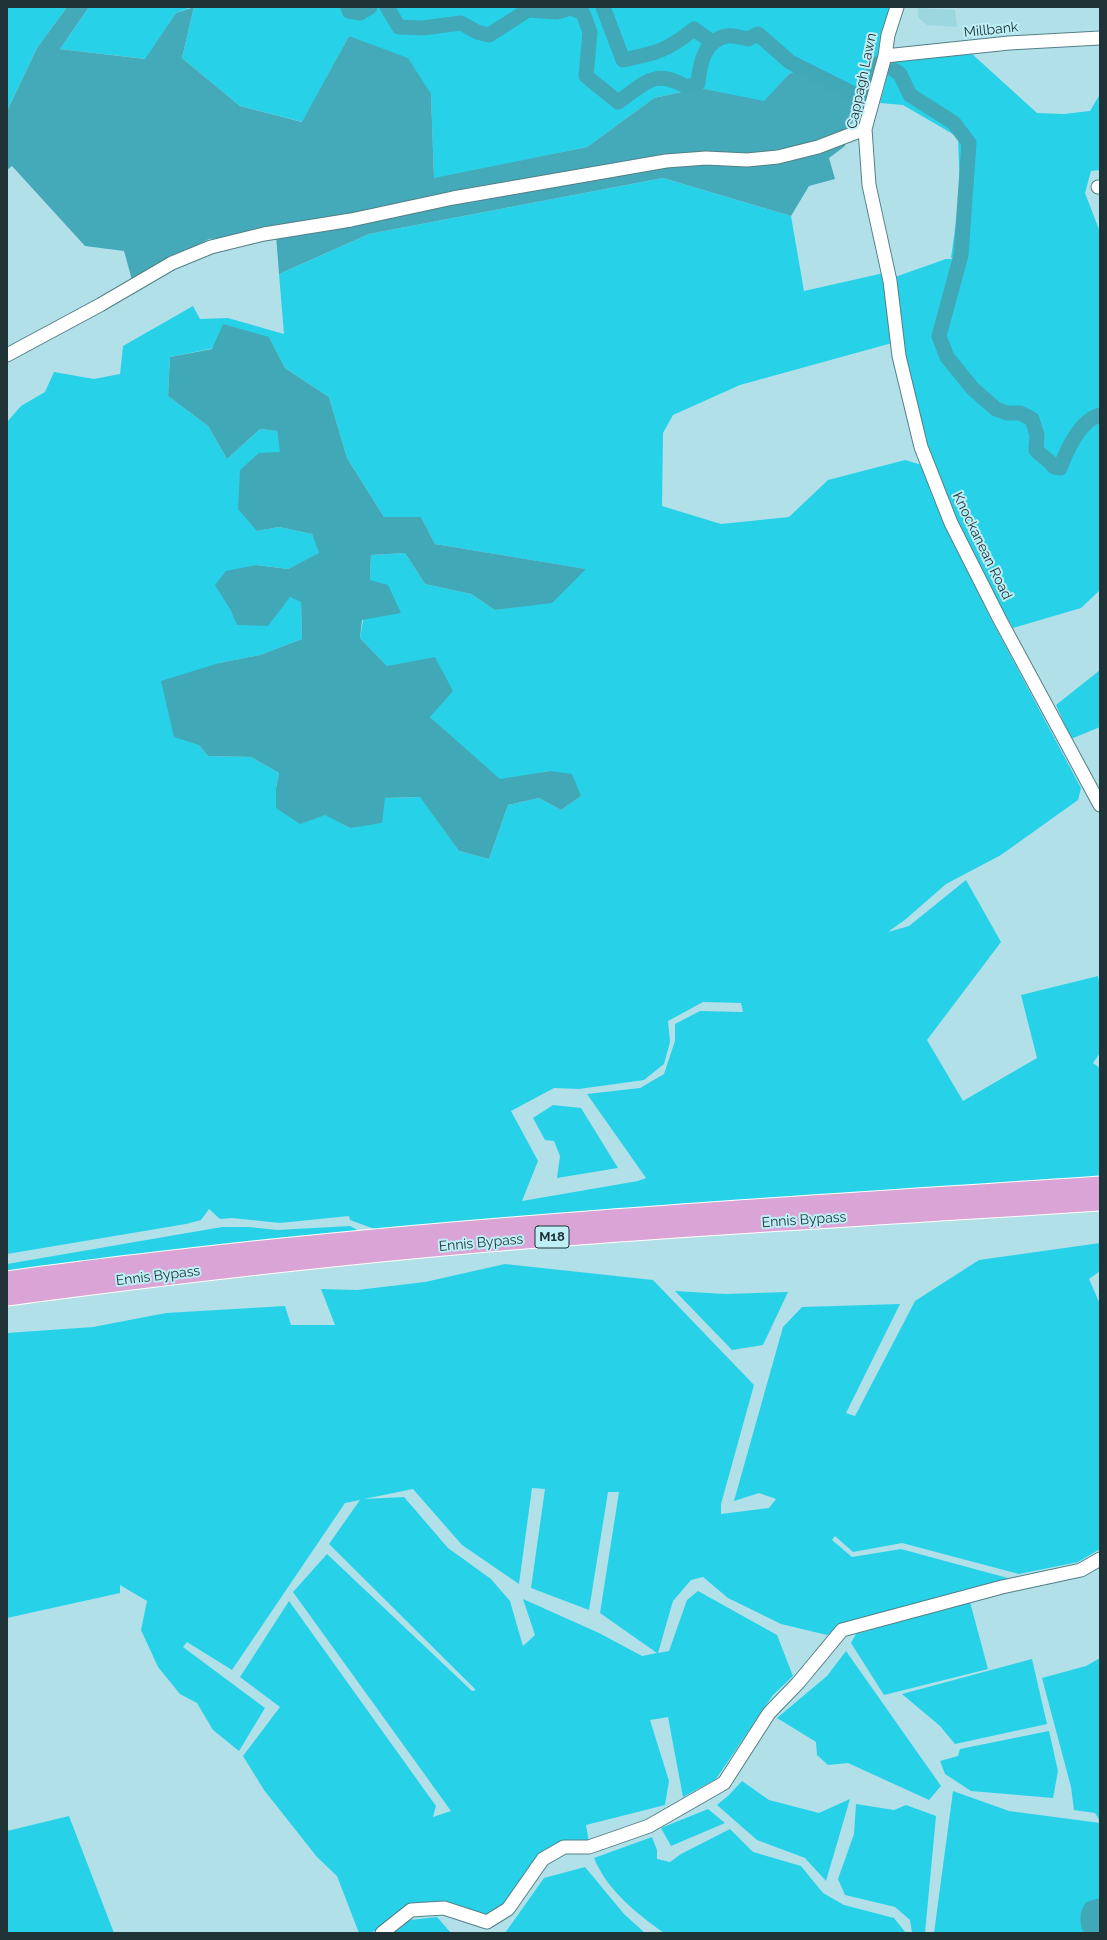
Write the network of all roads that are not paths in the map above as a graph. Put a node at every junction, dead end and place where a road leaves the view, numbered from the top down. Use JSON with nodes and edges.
{"nodes":[{"id":1,"x":897,"y":7,"type":"edge"},
{"id":2,"x":1100,"y":38,"type":"edge"},
{"id":3,"x":884,"y":56,"type":"junction"},
{"id":4,"x":865,"y":129,"type":"junction"},
{"id":5,"x":890,"y":281,"type":"joint"},
{"id":6,"x":7,"y":355,"type":"edge"},
{"id":7,"x":1100,"y":805,"type":"edge"},
{"id":8,"x":1100,"y":1186,"type":"edge"},
{"id":9,"x":1100,"y":1201,"type":"edge"},
{"id":10,"x":7,"y":1281,"type":"edge"},
{"id":11,"x":7,"y":1296,"type":"edge"},
{"id":12,"x":1100,"y":1558,"type":"edge"},
{"id":13,"x":382,"y":1933,"type":"edge"}],
"edges":[{"from":1,"to":3,"type":"street","name":"Cappagh Lawn"},
{"from":2,"to":3,"type":"street","name":"Millbank"},
{"from":3,"to":4,"type":"street","name":"Cappagh Lawn"},
{"from":4,"to":5,"type":"street","name":"Cappagh Lawn"},
{"from":4,"to":6,"type":"street"},
{"from":5,"to":7,"type":"street","name":"Knockanean Road"},
{"from":8,"to":10,"type":"highway","name":"Ennis Bypass","number":"M18"},
{"from":9,"to":11,"type":"highway","name":"Ennis Bypass","number":"M18"},
{"from":12,"to":13,"type":"street"}]}
